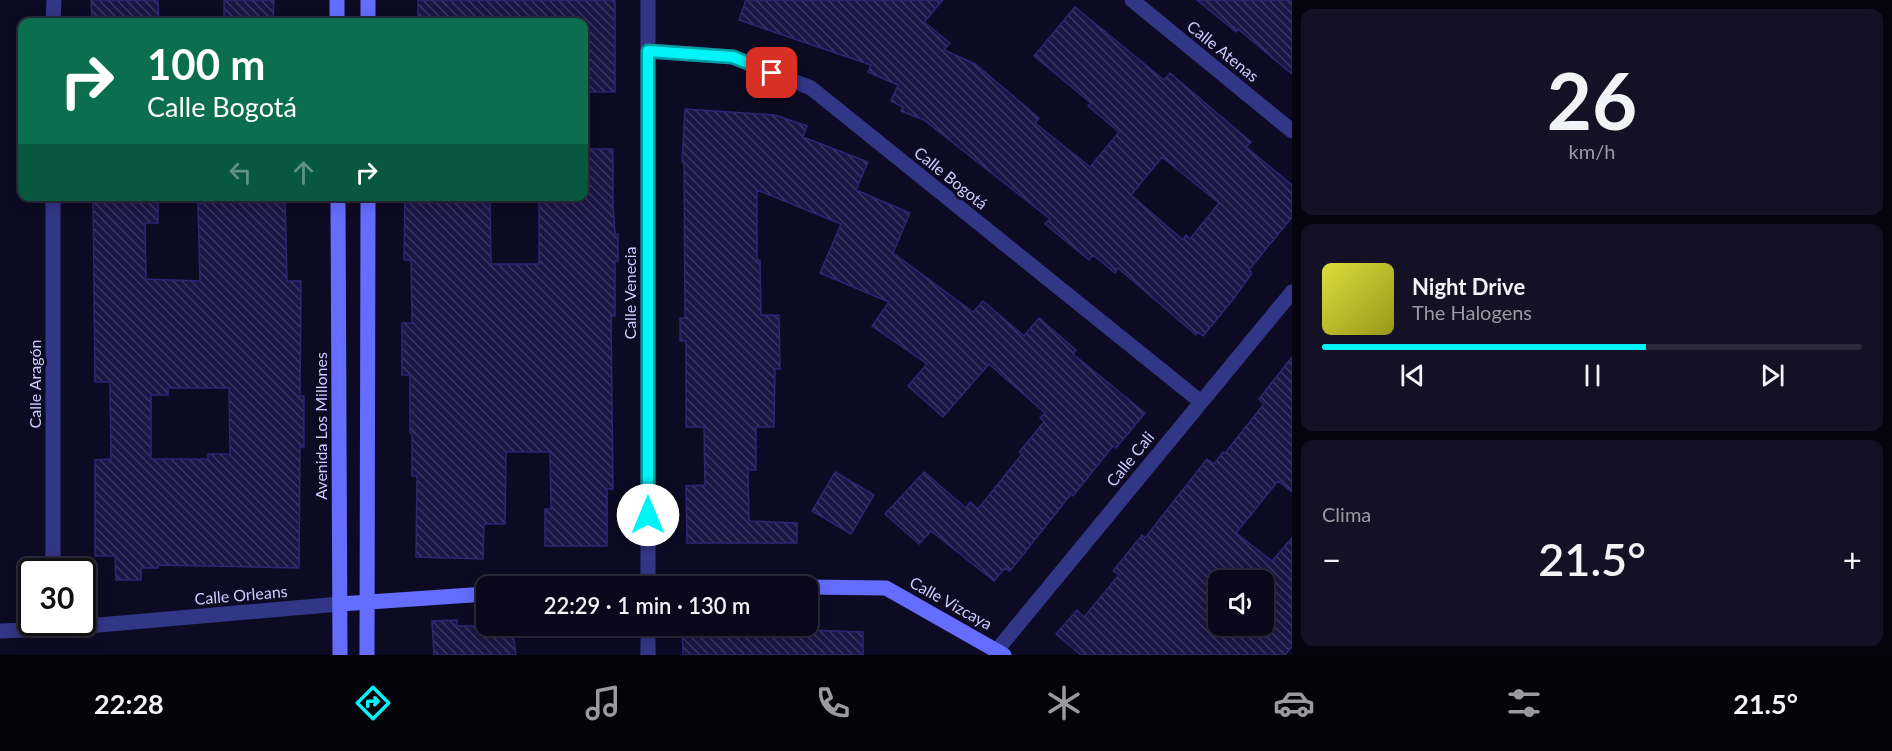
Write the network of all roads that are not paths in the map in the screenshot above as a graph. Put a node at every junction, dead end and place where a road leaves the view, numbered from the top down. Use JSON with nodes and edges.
{"nodes":[{"id":1,"x":54,"y":0,"type":"edge"},
{"id":2,"x":337,"y":0,"type":"edge"},
{"id":3,"x":368,"y":0,"type":"edge"},
{"id":4,"x":648,"y":0,"type":"edge"},
{"id":5,"x":1132,"y":0,"type":"edge"},
{"id":6,"x":54,"y":18,"type":"edge"},
{"id":7,"x":337,"y":18,"type":"edge"},
{"id":8,"x":368,"y":18,"type":"edge"},
{"id":9,"x":648,"y":51,"type":"junction"},
{"id":10,"x":1292,"y":131,"type":"edge"},
{"id":11,"x":53,"y":201,"type":"edge"},
{"id":12,"x":338,"y":201,"type":"edge"},
{"id":13,"x":368,"y":201,"type":"edge"},
{"id":14,"x":1292,"y":292,"type":"edge"},
{"id":15,"x":1201,"y":402,"type":"junction"},
{"id":16,"x":53,"y":558,"type":"edge"},
{"id":17,"x":648,"y":576,"type":"edge"},
{"id":18,"x":818,"y":587,"type":"edge"},
{"id":19,"x":476,"y":595,"type":"edge"},
{"id":20,"x":367,"y":602,"type":"junction"},
{"id":21,"x":340,"y":604,"type":"junction"},
{"id":22,"x":96,"y":623,"type":"edge"},
{"id":23,"x":18,"y":629,"type":"edge"},
{"id":24,"x":0,"y":631,"type":"edge"},
{"id":25,"x":648,"y":636,"type":"edge"},
{"id":26,"x":1000,"y":652,"type":"edge"},
{"id":27,"x":340,"y":655,"type":"edge"},
{"id":28,"x":367,"y":655,"type":"edge"},
{"id":29,"x":648,"y":655,"type":"edge"}],
"edges":[{"from":1,"to":6,"type":"street"},
{"from":2,"to":7,"type":"street"},
{"from":3,"to":8,"type":"street"},
{"from":4,"to":9,"type":"street","name":"Calle Venecia"},
{"from":5,"to":10,"type":"street","name":"Calle Atenas"},
{"from":9,"to":15,"type":"street","name":"Calle Bogotá"},
{"from":9,"to":17,"type":"street","name":"Calle Venecia"},
{"from":11,"to":16,"type":"street","name":"Calle Aragón"},
{"from":12,"to":21,"type":"street","name":"Avenida Los Millones"},
{"from":13,"to":20,"type":"street"},
{"from":14,"to":15,"type":"street","name":"Calle Cali"},
{"from":15,"to":26,"type":"street","name":"Calle Cali"},
{"from":18,"to":26,"type":"street","name":"Calle Vizcaya"},
{"from":19,"to":20,"type":"street","name":"Calle Orleans"},
{"from":20,"to":21,"type":"street","name":"Calle Orleans"},
{"from":20,"to":28,"type":"street"},
{"from":21,"to":22,"type":"street","name":"Calle Orleans"},
{"from":21,"to":27,"type":"street","name":"Avenida Los Millones"},
{"from":23,"to":24,"type":"street","name":"Calle Orleans"},
{"from":25,"to":29,"type":"street"}]}
